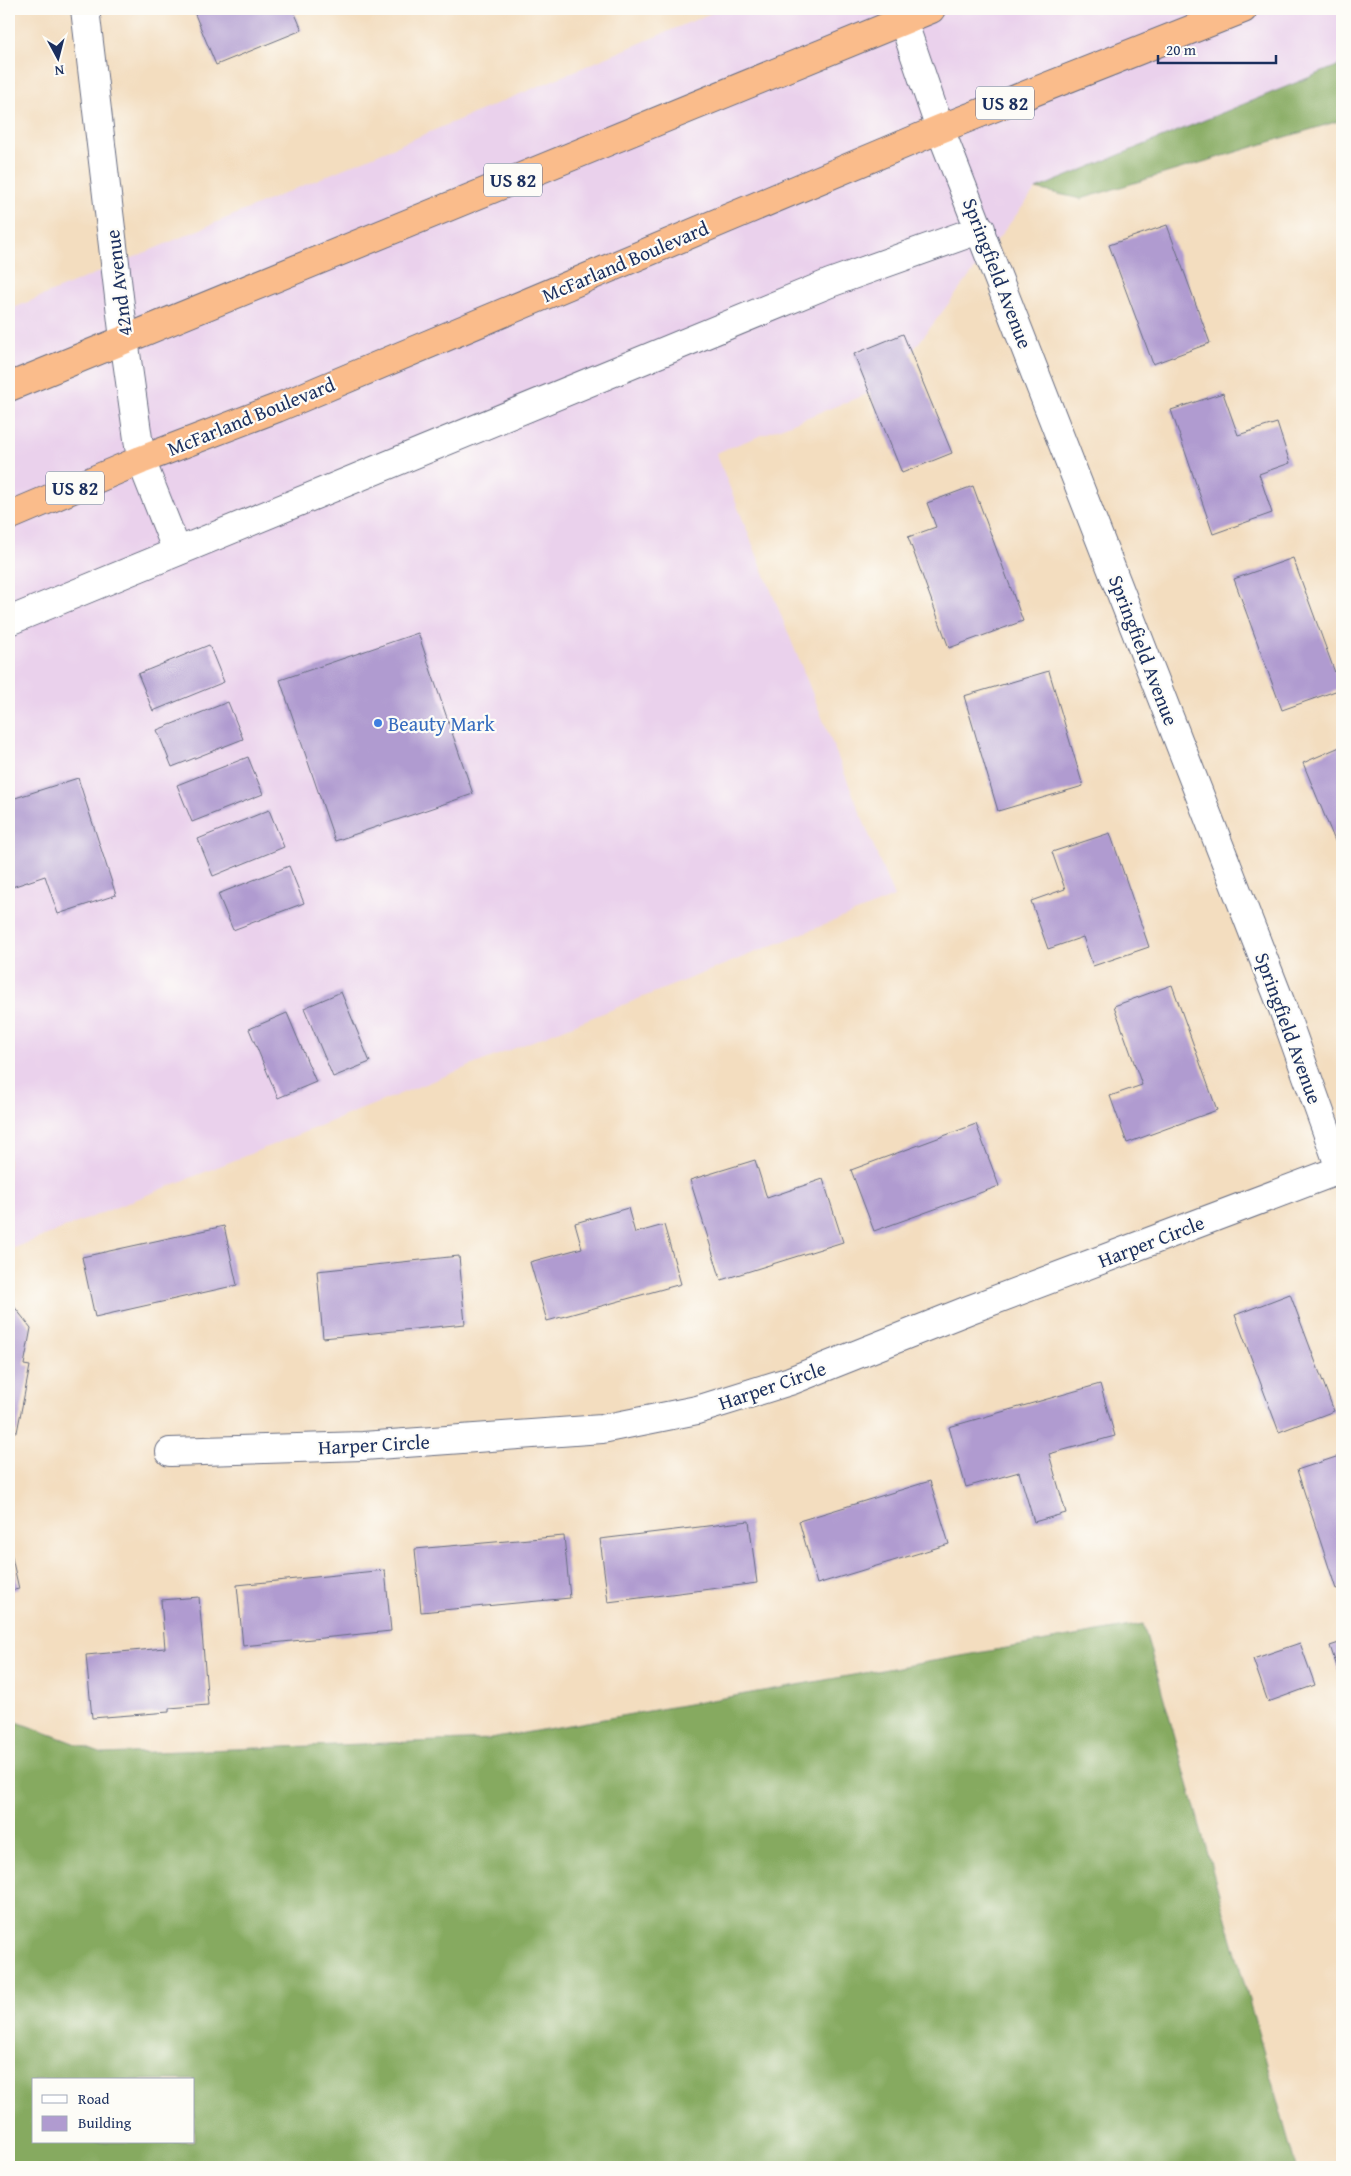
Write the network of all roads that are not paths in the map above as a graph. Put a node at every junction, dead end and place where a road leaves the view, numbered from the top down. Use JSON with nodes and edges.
{"nodes":[{"id":1,"x":85,"y":9,"type":"edge"},
{"id":2,"x":931,"y":9,"type":"edge"},
{"id":3,"x":1243,"y":9,"type":"edge"},
{"id":4,"x":900,"y":15,"type":"edge"},
{"id":5,"x":940,"y":129,"type":"junction"},
{"id":6,"x":981,"y":229,"type":"junction"},
{"id":7,"x":124,"y":340,"type":"junction"},
{"id":8,"x":9,"y":387,"type":"edge"},
{"id":9,"x":141,"y":460,"type":"junction"},
{"id":10,"x":9,"y":516,"type":"edge"},
{"id":11,"x":177,"y":551,"type":"junction"},
{"id":12,"x":9,"y":621,"type":"edge"},
{"id":13,"x":1342,"y":1170,"type":"edge"},
{"id":14,"x":170,"y":1452,"type":"dead end"}],
"edges":[{"from":1,"to":7,"type":"street","name":"42nd Avenue"},
{"from":2,"to":4,"type":"highway","number":"US 82"},
{"from":3,"to":5,"type":"highway","name":"McFarland Boulevard","number":"US 82"},
{"from":4,"to":5,"type":"street","name":"Springfield Avenue"},
{"from":4,"to":7,"type":"highway","number":"US 82"},
{"from":5,"to":6,"type":"street","name":"Springfield Avenue"},
{"from":5,"to":9,"type":"highway","name":"McFarland Boulevard","number":"US 82"},
{"from":6,"to":11,"type":"street"},
{"from":6,"to":13,"type":"street","name":"Springfield Avenue"},
{"from":7,"to":8,"type":"highway","number":"US 82"},
{"from":7,"to":9,"type":"street","name":"42nd Avenue"},
{"from":9,"to":10,"type":"highway","name":"McFarland Boulevard","number":"US 82"},
{"from":9,"to":11,"type":"street","name":"42nd Avenue"},
{"from":11,"to":12,"type":"street"},
{"from":13,"to":14,"type":"street","name":"Harper Circle"}]}
